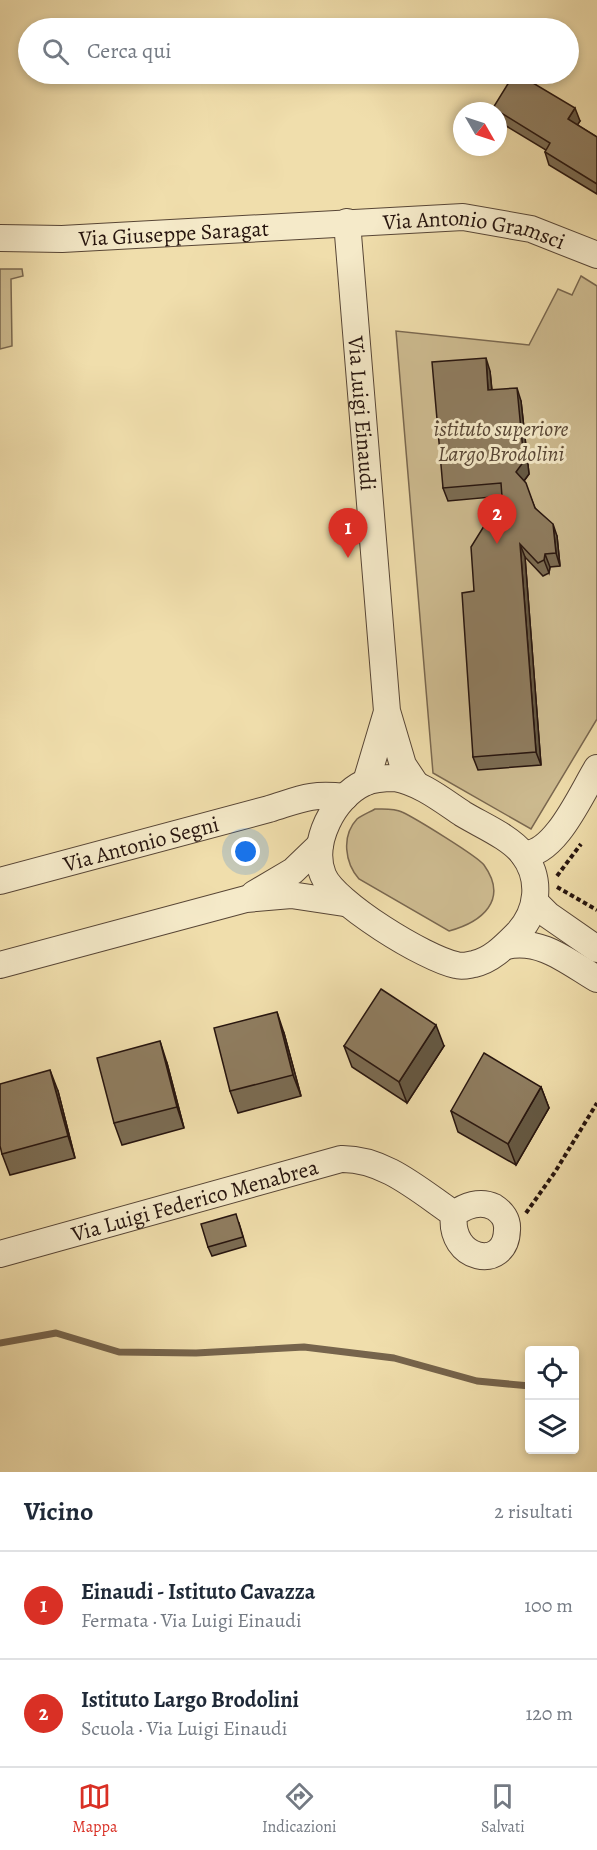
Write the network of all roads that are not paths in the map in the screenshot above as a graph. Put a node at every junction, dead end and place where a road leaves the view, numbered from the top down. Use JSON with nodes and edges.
{"nodes":[{"id":1,"x":347,"y":222,"type":"junction"},
{"id":2,"x":0,"y":238,"type":"edge"},
{"id":3,"x":597,"y":255,"type":"edge"},
{"id":4,"x":387,"y":711,"type":"junction"},
{"id":5,"x":597,"y":768,"type":"edge"},
{"id":6,"x":415,"y":783,"type":"junction"},
{"id":7,"x":355,"y":790,"type":"junction"},
{"id":8,"x":280,"y":806,"type":"junction"},
{"id":9,"x":322,"y":839,"type":"junction"},
{"id":10,"x":523,"y":854,"type":"junction"},
{"id":11,"x":0,"y":881,"type":"edge"},
{"id":12,"x":246,"y":899,"type":"junction"},
{"id":13,"x":535,"y":902,"type":"junction"},
{"id":14,"x":344,"y":903,"type":"junction"},
{"id":15,"x":506,"y":945,"type":"junction"},
{"id":16,"x":597,"y":949,"type":"edge"},
{"id":17,"x":0,"y":965,"type":"edge"},
{"id":18,"x":597,"y":979,"type":"edge"},
{"id":19,"x":454,"y":1214,"type":"junction"},
{"id":20,"x":0,"y":1254,"type":"edge"}],
"edges":[{"from":1,"to":2,"type":"street","name":"Via Giuseppe Saragat"},
{"from":1,"to":3,"type":"street","name":"Via Antonio Gramsci"},
{"from":1,"to":4,"type":"street","name":"Via Luigi Einaudi"},
{"from":4,"to":6,"type":"street","name":"Via Luigi Einaudi"},
{"from":4,"to":7,"type":"street","name":"Via Luigi Einaudi"},
{"from":5,"to":10,"type":"street"},
{"from":6,"to":7,"type":"street"},
{"from":6,"to":10,"type":"street"},
{"from":7,"to":8,"type":"street","name":"Via Antonio Segni"},
{"from":7,"to":9,"type":"street"},
{"from":8,"to":9,"type":"street"},
{"from":8,"to":11,"type":"street","name":"Via Antonio Segni"},
{"from":9,"to":12,"type":"street"},
{"from":9,"to":14,"type":"street"},
{"from":10,"to":13,"type":"street"},
{"from":12,"to":14,"type":"street"},
{"from":12,"to":17,"type":"street"},
{"from":13,"to":15,"type":"street"},
{"from":13,"to":16,"type":"street"},
{"from":14,"to":15,"type":"street"},
{"from":15,"to":18,"type":"street"},
{"from":19,"to":19,"type":"street"},
{"from":19,"to":20,"type":"street","name":"Via Luigi Federico Menabrea"}]}
